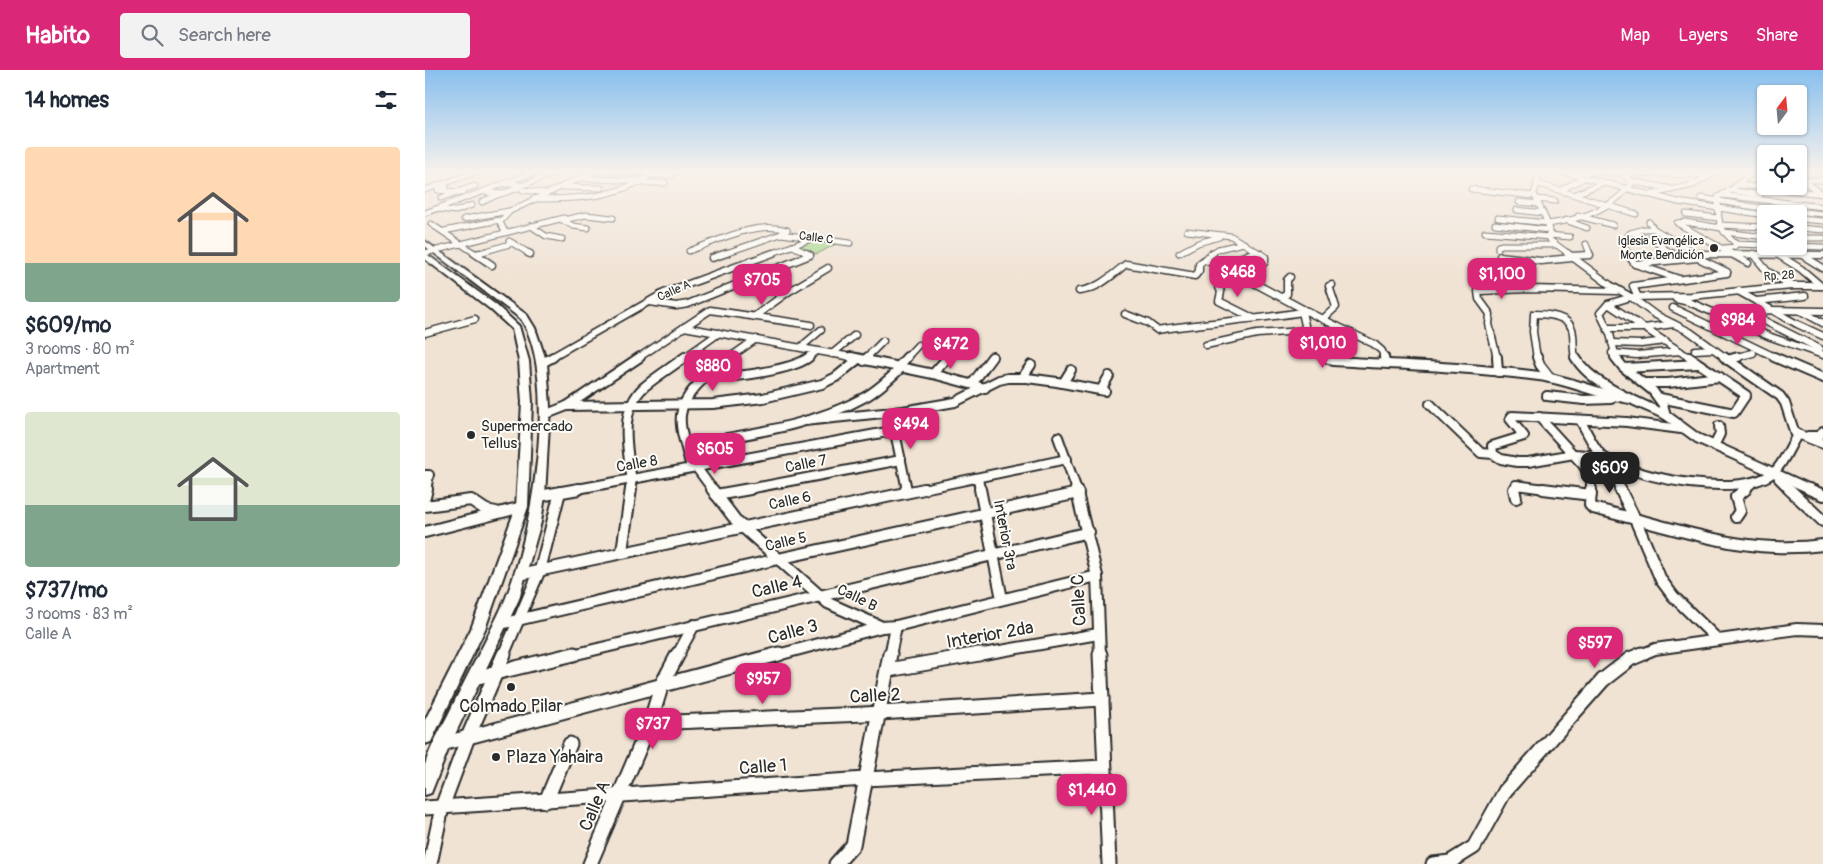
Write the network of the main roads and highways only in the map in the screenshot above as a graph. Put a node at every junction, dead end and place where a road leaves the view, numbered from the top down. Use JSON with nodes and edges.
{"nodes":[{"id":1,"x":428,"y":250,"type":"edge"},
{"id":2,"x":425,"y":737,"type":"edge"},
{"id":3,"x":425,"y":787,"type":"edge"}],
"edges":[{"from":1,"to":2,"type":"main road"},
{"from":1,"to":3,"type":"main road"}]}
